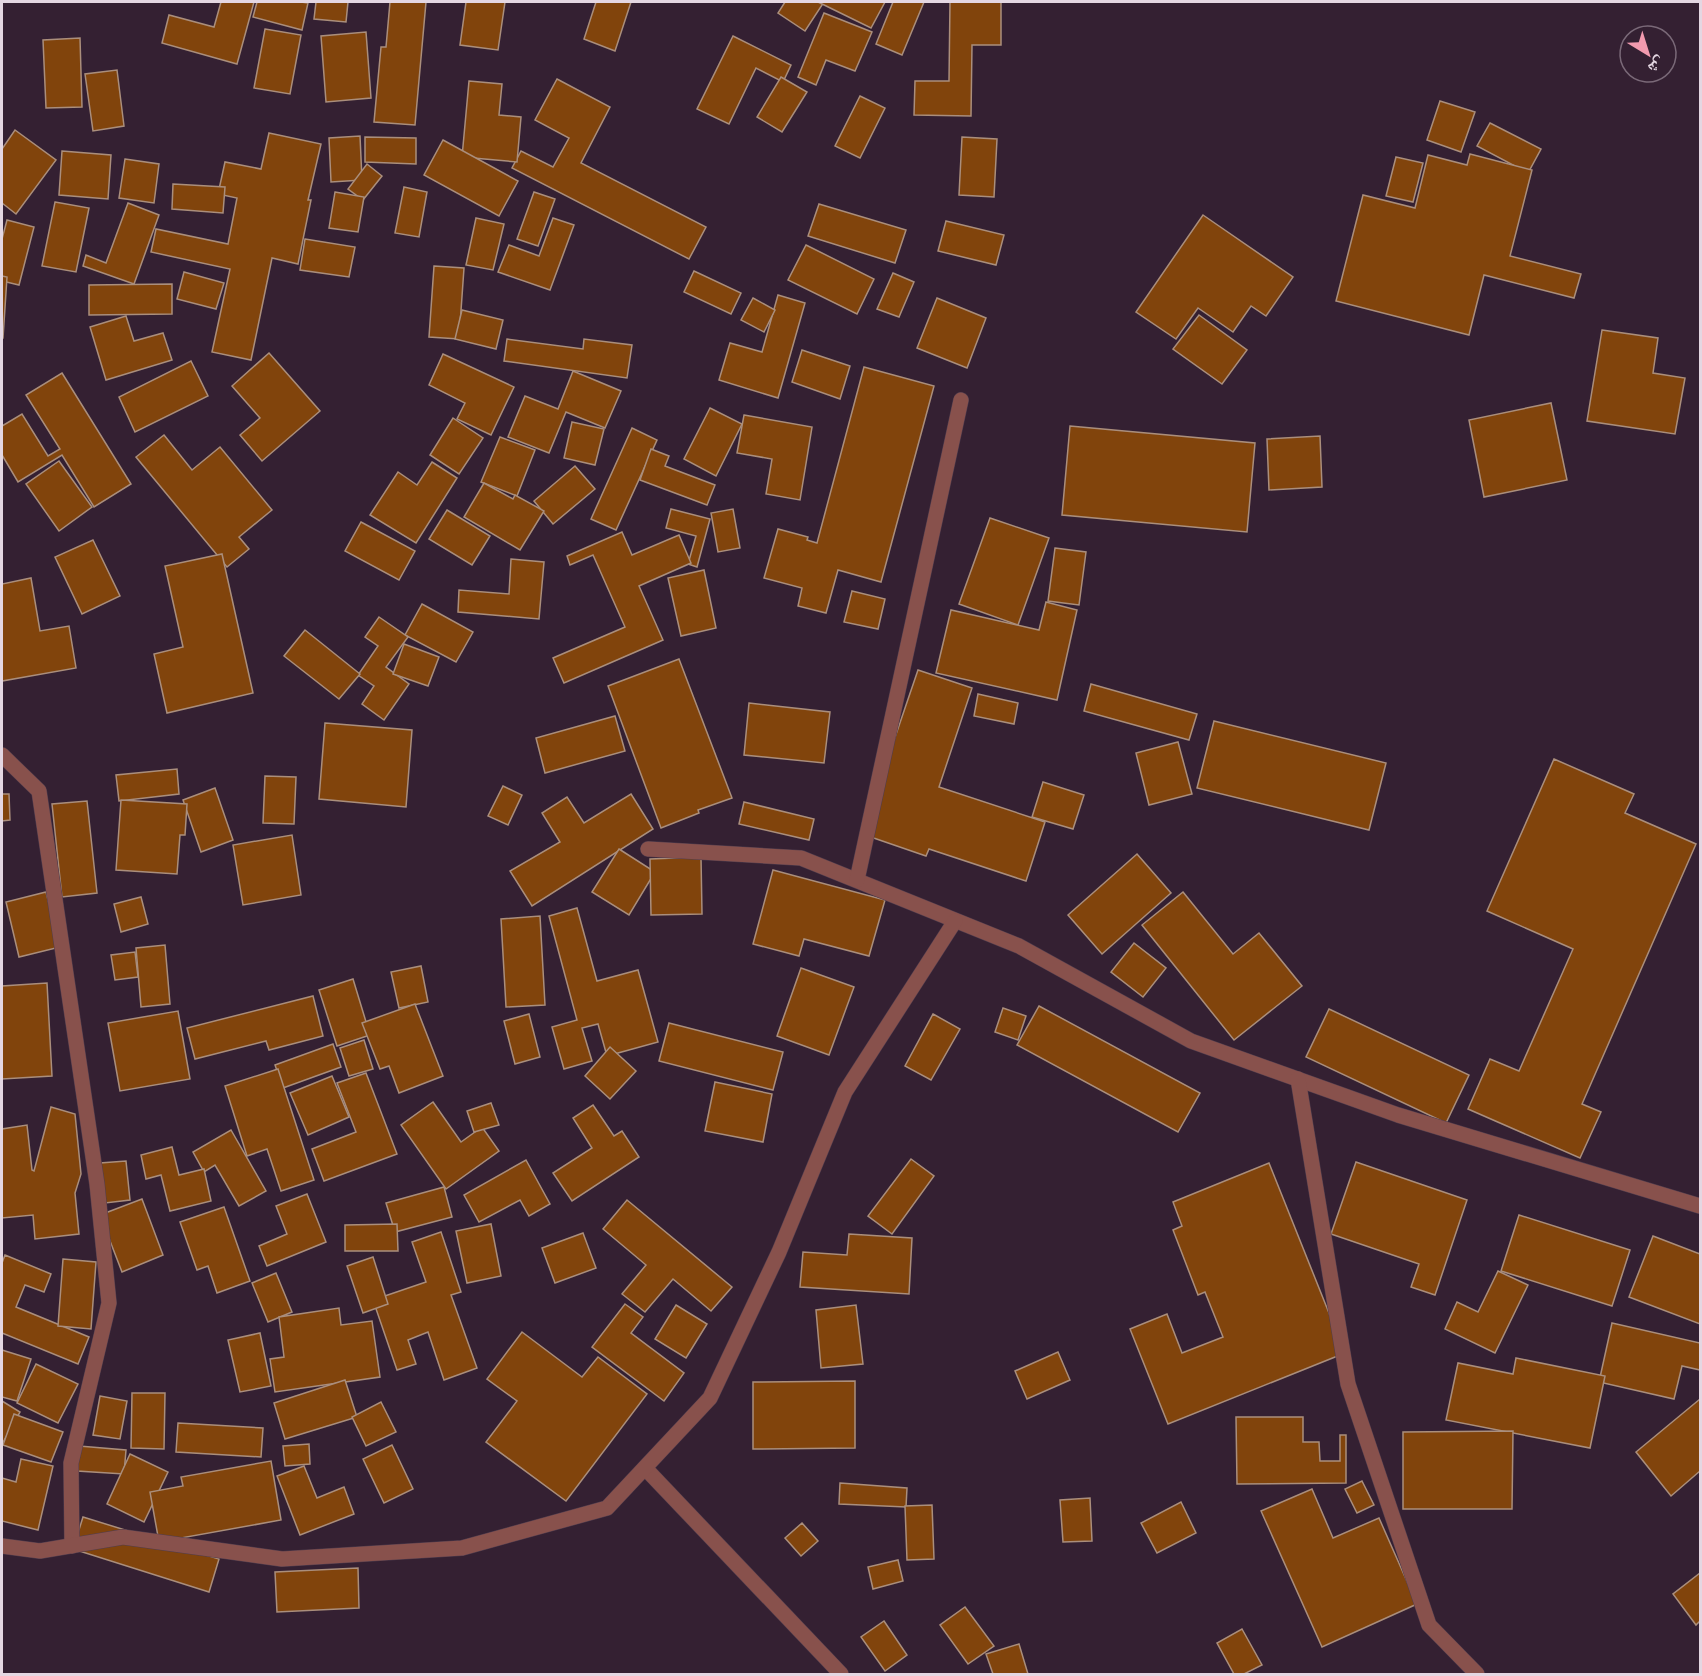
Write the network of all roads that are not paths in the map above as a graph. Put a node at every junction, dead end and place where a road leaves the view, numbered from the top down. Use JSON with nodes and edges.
{"nodes":[{"id":1,"x":962,"y":400,"type":"dead end"},
{"id":2,"x":2,"y":755,"type":"edge"},
{"id":3,"x":648,"y":849,"type":"dead end"},
{"id":4,"x":857,"y":880,"type":"junction"},
{"id":5,"x":955,"y":921,"type":"junction"},
{"id":6,"x":1298,"y":1079,"type":"junction"},
{"id":7,"x":1701,"y":1206,"type":"edge"},
{"id":8,"x":645,"y":1468,"type":"junction"},
{"id":9,"x":2,"y":1546,"type":"edge"},
{"id":10,"x":72,"y":1546,"type":"junction"},
{"id":11,"x":841,"y":1674,"type":"edge"},
{"id":12,"x":1477,"y":1674,"type":"edge"}],
"edges":[{"from":1,"to":4,"type":"street"},
{"from":2,"to":10,"type":"street"},
{"from":3,"to":4,"type":"street"},
{"from":4,"to":5,"type":"street"},
{"from":5,"to":6,"type":"street"},
{"from":5,"to":8,"type":"street"},
{"from":6,"to":7,"type":"street"},
{"from":6,"to":12,"type":"street"},
{"from":8,"to":10,"type":"street"},
{"from":8,"to":11,"type":"street"},
{"from":9,"to":10,"type":"street"}]}
